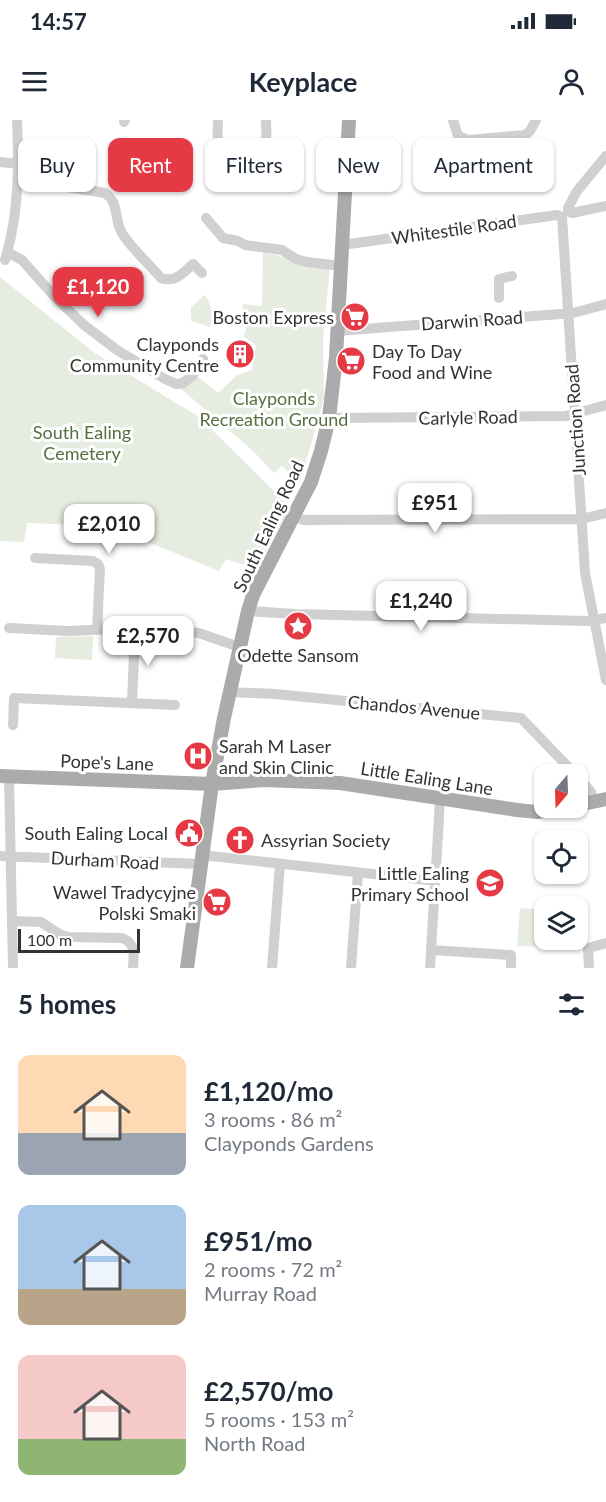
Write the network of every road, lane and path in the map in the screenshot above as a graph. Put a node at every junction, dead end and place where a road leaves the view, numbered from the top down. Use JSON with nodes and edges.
{"nodes":[{"id":1,"x":17,"y":120,"type":"edge"},
{"id":2,"x":218,"y":120,"type":"edge"},
{"id":3,"x":266,"y":120,"type":"edge"},
{"id":4,"x":349,"y":120,"type":"edge"},
{"id":5,"x":453,"y":120,"type":"edge"},
{"id":6,"x":536,"y":120,"type":"edge"},
{"id":7,"x":18,"y":142,"type":"edge"},
{"id":8,"x":606,"y":156,"type":"edge"},
{"id":9,"x":0,"y":162,"type":"edge"},
{"id":10,"x":18,"y":164,"type":"edge"},
{"id":11,"x":18,"y":183,"type":"edge"},
{"id":12,"x":96,"y":192,"type":"edge"},
{"id":13,"x":606,"y":206,"type":"edge"},
{"id":14,"x":566,"y":215,"type":"junction"},
{"id":15,"x":206,"y":218,"type":"dead end"},
{"id":16,"x":342,"y":245,"type":"junction"},
{"id":17,"x":341,"y":266,"type":"junction"},
{"id":18,"x":202,"y":273,"type":"dead end"},
{"id":19,"x":512,"y":276,"type":"dead end"},
{"id":20,"x":606,"y":304,"type":"edge"},
{"id":21,"x":500,"y":307,"type":"junction"},
{"id":22,"x":568,"y":313,"type":"junction"},
{"id":23,"x":338,"y":331,"type":"junction"},
{"id":24,"x":203,"y":359,"type":"dead end"},
{"id":25,"x":606,"y":405,"type":"edge"},
{"id":26,"x":575,"y":415,"type":"junction"},
{"id":27,"x":328,"y":418,"type":"junction"},
{"id":28,"x":606,"y":513,"type":"edge"},
{"id":29,"x":294,"y":517,"type":"junction"},
{"id":30,"x":581,"y":519,"type":"junction"},
{"id":31,"x":35,"y":558,"type":"dead end"},
{"id":32,"x":248,"y":611,"type":"junction"},
{"id":33,"x":601,"y":619,"type":"edge"},
{"id":34,"x":9,"y":628,"type":"dead end"},
{"id":35,"x":97,"y":630,"type":"junction"},
{"id":36,"x":135,"y":630,"type":"junction"},
{"id":37,"x":239,"y":647,"type":"junction"},
{"id":38,"x":606,"y":680,"type":"edge"},
{"id":39,"x":229,"y":692,"type":"junction"},
{"id":40,"x":132,"y":703,"type":"junction"},
{"id":41,"x":175,"y":705,"type":"dead end"},
{"id":42,"x":13,"y":725,"type":"dead end"},
{"id":43,"x":565,"y":764,"type":"edge"},
{"id":44,"x":5,"y":776,"type":"edge"},
{"id":45,"x":212,"y":784,"type":"junction"},
{"id":46,"x":588,"y":789,"type":"edge"},
{"id":47,"x":440,"y":800,"type":"junction"},
{"id":48,"x":599,"y":800,"type":"edge"},
{"id":49,"x":534,"y":811,"type":"edge"},
{"id":50,"x":5,"y":856,"type":"edge"},
{"id":51,"x":201,"y":860,"type":"junction"},
{"id":52,"x":280,"y":864,"type":"junction"},
{"id":53,"x":358,"y":873,"type":"junction"},
{"id":54,"x":436,"y":881,"type":"junction"},
{"id":55,"x":12,"y":921,"type":"junction"},
{"id":56,"x":606,"y":943,"type":"edge"},
{"id":57,"x":431,"y":950,"type":"junction"},
{"id":58,"x":13,"y":968,"type":"edge"},
{"id":59,"x":133,"y":968,"type":"edge"},
{"id":60,"x":187,"y":968,"type":"edge"},
{"id":61,"x":272,"y":968,"type":"edge"},
{"id":62,"x":351,"y":968,"type":"edge"},
{"id":63,"x":430,"y":968,"type":"edge"},
{"id":64,"x":511,"y":968,"type":"edge"},
{"id":65,"x":589,"y":968,"type":"edge"}],
"edges":[{"from":1,"to":7,"type":"street"},
{"from":2,"to":3,"type":"street"},
{"from":4,"to":16,"type":"main road","name":"South Ealing Road"},
{"from":5,"to":6,"type":"street"},
{"from":8,"to":14,"type":"street"},
{"from":9,"to":10,"type":"street"},
{"from":11,"to":24,"type":"street"},
{"from":12,"to":18,"type":"street"},
{"from":13,"to":14,"type":"street","name":"Whitestile Road"},
{"from":14,"to":16,"type":"street","name":"Whitestile Road"},
{"from":14,"to":22,"type":"street","name":"Junction Road"},
{"from":15,"to":17,"type":"street"},
{"from":16,"to":17,"type":"main road","name":"South Ealing Road"},
{"from":17,"to":23,"type":"main road","name":"South Ealing Road"},
{"from":19,"to":21,"type":"street"},
{"from":20,"to":22,"type":"street","name":"Darwin Road"},
{"from":21,"to":22,"type":"street","name":"Darwin Road"},
{"from":21,"to":23,"type":"street","name":"Darwin Road"},
{"from":22,"to":26,"type":"street","name":"Junction Road"},
{"from":23,"to":27,"type":"main road","name":"South Ealing Road"},
{"from":25,"to":26,"type":"street","name":"Carlyle Road"},
{"from":26,"to":27,"type":"street","name":"Carlyle Road"},
{"from":26,"to":30,"type":"street","name":"Junction Road"},
{"from":27,"to":29,"type":"main road","name":"South Ealing Road"},
{"from":28,"to":30,"type":"street"},
{"from":29,"to":30,"type":"street"},
{"from":29,"to":32,"type":"main road","name":"South Ealing Road"},
{"from":30,"to":33,"type":"street","name":"Junction Road"},
{"from":31,"to":35,"type":"street"},
{"from":32,"to":33,"type":"street"},
{"from":32,"to":37,"type":"main road","name":"South Ealing Road"},
{"from":33,"to":38,"type":"street","name":"Junction Road"},
{"from":34,"to":35,"type":"street"},
{"from":35,"to":36,"type":"street"},
{"from":36,"to":37,"type":"street"},
{"from":36,"to":40,"type":"street"},
{"from":37,"to":39,"type":"main road","name":"South Ealing Road"},
{"from":39,"to":43,"type":"street","name":"Chandos Avenue"},
{"from":39,"to":45,"type":"main road","name":"South Ealing Road"},
{"from":40,"to":41,"type":"street"},
{"from":40,"to":42,"type":"street"},
{"from":44,"to":45,"type":"main road","name":"Pope's Lane"},
{"from":44,"to":50,"type":"street"},
{"from":45,"to":47,"type":"main road","name":"Little Ealing Lane"},
{"from":45,"to":51,"type":"main road","name":"South Ealing Road"},
{"from":46,"to":48,"type":"street","name":"Chandos Avenue"},
{"from":47,"to":49,"type":"main road","name":"Little Ealing Lane"},
{"from":47,"to":54,"type":"street"},
{"from":50,"to":51,"type":"street","name":"Durham Road"},
{"from":50,"to":55,"type":"street"},
{"from":51,"to":52,"type":"street","name":"Durham Road"},
{"from":51,"to":60,"type":"main road","name":"South Ealing Road"},
{"from":52,"to":53,"type":"street","name":"Durham Road"},
{"from":52,"to":61,"type":"street"},
{"from":53,"to":54,"type":"street","name":"Durham Road"},
{"from":53,"to":62,"type":"street"},
{"from":54,"to":57,"type":"street"},
{"from":55,"to":58,"type":"street"},
{"from":55,"to":59,"type":"street"},
{"from":56,"to":65,"type":"street"},
{"from":57,"to":63,"type":"street"},
{"from":57,"to":64,"type":"street"}]}
